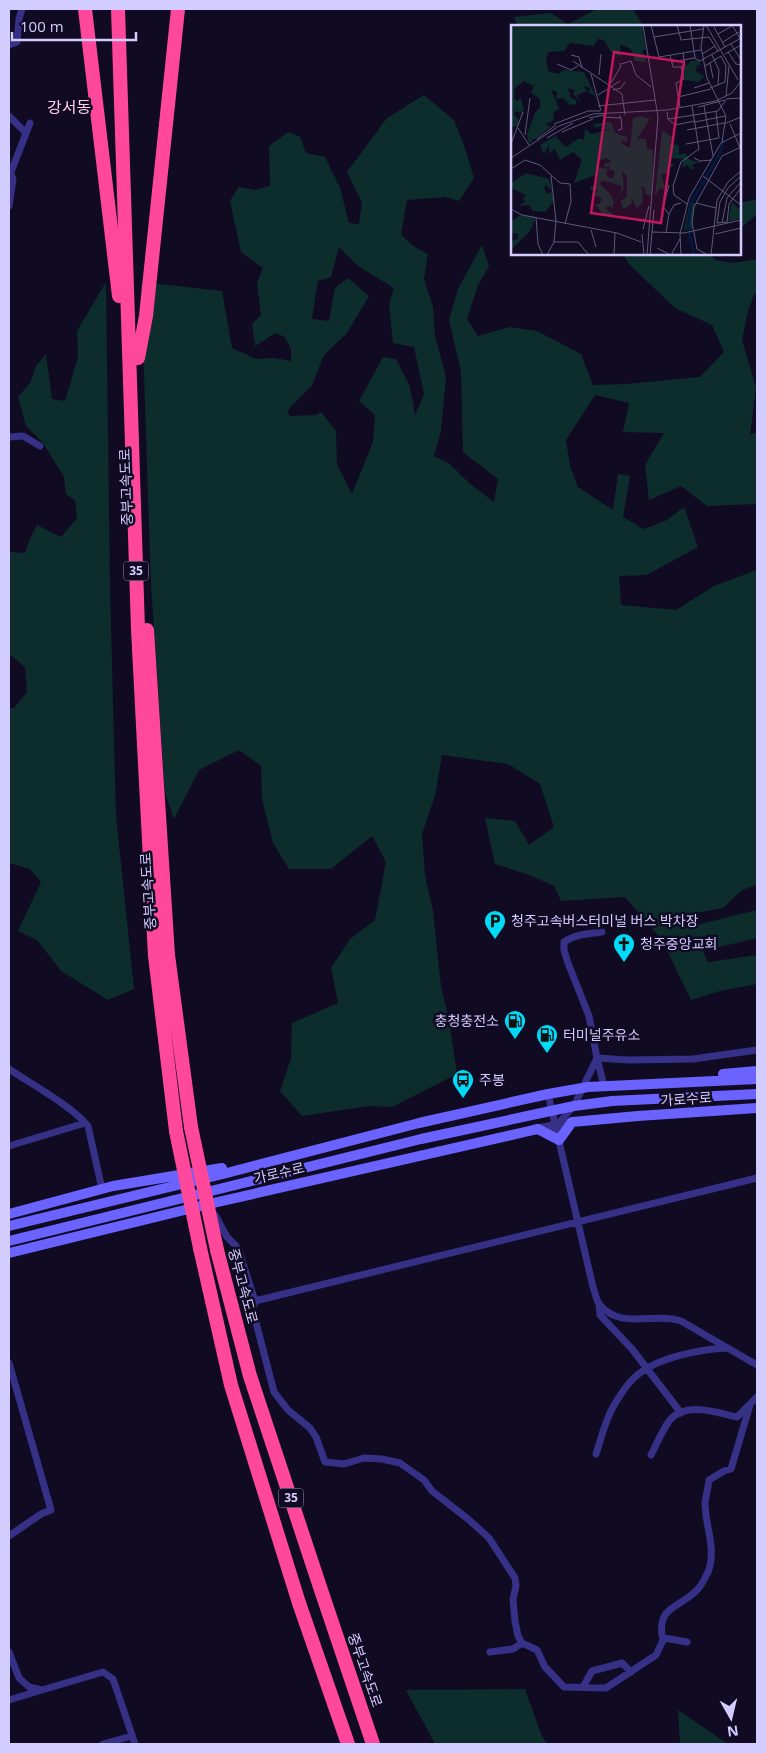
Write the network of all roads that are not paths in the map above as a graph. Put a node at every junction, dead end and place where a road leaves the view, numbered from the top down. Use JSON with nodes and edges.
{"nodes":[{"id":1,"x":22,"y":9,"type":"edge"},
{"id":2,"x":85,"y":9,"type":"edge"},
{"id":3,"x":118,"y":9,"type":"edge"},
{"id":4,"x":127,"y":9,"type":"edge"},
{"id":5,"x":178,"y":9,"type":"edge"},
{"id":6,"x":9,"y":45,"type":"edge"},
{"id":7,"x":9,"y":116,"type":"edge"},
{"id":8,"x":30,"y":123,"type":"dead end"},
{"id":9,"x":26,"y":133,"type":"junction"},
{"id":10,"x":10,"y":171,"type":"edge"},
{"id":11,"x":9,"y":206,"type":"edge"},
{"id":12,"x":134,"y":357,"type":"junction"},
{"id":13,"x":9,"y":437,"type":"edge"},
{"id":14,"x":40,"y":446,"type":"dead end"},
{"id":15,"x":602,"y":932,"type":"dead end"},
{"id":16,"x":757,"y":1050,"type":"edge"},
{"id":17,"x":597,"y":1058,"type":"junction"},
{"id":18,"x":9,"y":1069,"type":"edge"},
{"id":19,"x":757,"y":1071,"type":"edge"},
{"id":20,"x":757,"y":1079,"type":"edge"},
{"id":21,"x":667,"y":1083,"type":"junction"},
{"id":22,"x":604,"y":1086,"type":"junction"},
{"id":23,"x":584,"y":1088,"type":"junction"},
{"id":24,"x":548,"y":1094,"type":"junction"},
{"id":25,"x":757,"y":1094,"type":"edge"},
{"id":26,"x":574,"y":1106,"type":"junction"},
{"id":27,"x":757,"y":1108,"type":"edge"},
{"id":28,"x":552,"y":1110,"type":"junction"},
{"id":29,"x":572,"y":1122,"type":"junction"},
{"id":30,"x":85,"y":1123,"type":"junction"},
{"id":31,"x":556,"y":1125,"type":"junction"},
{"id":32,"x":538,"y":1129,"type":"junction"},
{"id":33,"x":559,"y":1140,"type":"junction"},
{"id":34,"x":9,"y":1146,"type":"edge"},
{"id":35,"x":270,"y":1162,"type":"junction"},
{"id":36,"x":757,"y":1178,"type":"edge"},
{"id":37,"x":102,"y":1190,"type":"junction"},
{"id":38,"x":209,"y":1204,"type":"junction"},
{"id":39,"x":9,"y":1214,"type":"edge"},
{"id":40,"x":578,"y":1223,"type":"junction"},
{"id":41,"x":9,"y":1226,"type":"edge"},
{"id":42,"x":9,"y":1241,"type":"edge"},
{"id":43,"x":9,"y":1253,"type":"edge"},
{"id":44,"x":256,"y":1301,"type":"junction"},
{"id":45,"x":599,"y":1304,"type":"junction"},
{"id":46,"x":728,"y":1348,"type":"junction"},
{"id":47,"x":757,"y":1365,"type":"edge"},
{"id":48,"x":9,"y":1367,"type":"edge"},
{"id":49,"x":647,"y":1369,"type":"junction"},
{"id":50,"x":757,"y":1397,"type":"edge"},
{"id":51,"x":750,"y":1405,"type":"junction"},
{"id":52,"x":681,"y":1413,"type":"junction"},
{"id":53,"x":596,"y":1454,"type":"dead end"},
{"id":54,"x":651,"y":1455,"type":"dead end"},
{"id":55,"x":9,"y":1536,"type":"edge"},
{"id":56,"x":664,"y":1638,"type":"junction"},
{"id":57,"x":687,"y":1642,"type":"dead end"},
{"id":58,"x":522,"y":1643,"type":"junction"},
{"id":59,"x":9,"y":1652,"type":"edge"},
{"id":60,"x":490,"y":1652,"type":"dead end"},
{"id":61,"x":632,"y":1672,"type":"junction"},
{"id":62,"x":583,"y":1687,"type":"junction"},
{"id":63,"x":43,"y":1690,"type":"junction"},
{"id":64,"x":9,"y":1700,"type":"edge"},
{"id":65,"x":132,"y":1736,"type":"junction"},
{"id":66,"x":103,"y":1744,"type":"edge"},
{"id":67,"x":135,"y":1744,"type":"edge"},
{"id":68,"x":348,"y":1744,"type":"edge"},
{"id":69,"x":374,"y":1744,"type":"edge"}],
"edges":[{"from":1,"to":6,"type":"street"},
{"from":2,"to":12,"type":"highway"},
{"from":3,"to":12,"type":"highway","name":"중부고속도로","number":"35"},
{"from":4,"to":12,"type":"highway","name":"중부고속도로","number":"35"},
{"from":5,"to":12,"type":"highway"},
{"from":7,"to":9,"type":"street"},
{"from":8,"to":9,"type":"street"},
{"from":9,"to":10,"type":"street"},
{"from":10,"to":11,"type":"street"},
{"from":12,"to":68,"type":"highway","name":"중부고속도로","number":"35","bridge":true},
{"from":12,"to":69,"type":"highway","name":"중부고속도로","number":"35","bridge":true},
{"from":13,"to":14,"type":"street"},
{"from":15,"to":17,"type":"street"},
{"from":16,"to":17,"type":"street"},
{"from":17,"to":22,"type":"street"},
{"from":17,"to":23,"type":"street"},
{"from":18,"to":30,"type":"street"},
{"from":19,"to":21,"type":"main road","name":"가로수로"},
{"from":20,"to":21,"type":"main road","name":"가로수로"},
{"from":21,"to":22,"type":"main road","name":"가로수로"},
{"from":22,"to":23,"type":"main road","name":"가로수로"},
{"from":23,"to":24,"type":"main road","name":"가로수로"},
{"from":23,"to":26,"type":"street"},
{"from":24,"to":28,"type":"street"},
{"from":24,"to":35,"type":"main road","name":"가로수로"},
{"from":25,"to":26,"type":"main road","name":"가로수로"},
{"from":26,"to":28,"type":"main road","name":"가로수로"},
{"from":26,"to":31,"type":"street"},
{"from":27,"to":29,"type":"main road","name":"가로수로"},
{"from":28,"to":31,"type":"street"},
{"from":28,"to":42,"type":"main road","name":"가로수로"},
{"from":29,"to":31,"type":"street","name":"가로수로"},
{"from":29,"to":33,"type":"main road"},
{"from":30,"to":34,"type":"street"},
{"from":30,"to":37,"type":"street"},
{"from":31,"to":32,"type":"street","name":"가로수로"},
{"from":31,"to":33,"type":"street"},
{"from":32,"to":33,"type":"main road"},
{"from":32,"to":38,"type":"main road","name":"가로수로"},
{"from":33,"to":40,"type":"street"},
{"from":35,"to":37,"type":"main road"},
{"from":35,"to":41,"type":"main road","name":"가로수로"},
{"from":36,"to":40,"type":"street"},
{"from":37,"to":39,"type":"main road"},
{"from":38,"to":43,"type":"main road","name":"가로수로"},
{"from":38,"to":44,"type":"street"},
{"from":40,"to":44,"type":"street"},
{"from":40,"to":45,"type":"street"},
{"from":44,"to":58,"type":"street"},
{"from":45,"to":46,"type":"street"},
{"from":45,"to":49,"type":"street"},
{"from":46,"to":47,"type":"street"},
{"from":46,"to":49,"type":"street"},
{"from":48,"to":55,"type":"street"},
{"from":49,"to":52,"type":"street"},
{"from":49,"to":53,"type":"street"},
{"from":50,"to":51,"type":"street"},
{"from":51,"to":52,"type":"street"},
{"from":51,"to":56,"type":"street"},
{"from":52,"to":54,"type":"street"},
{"from":56,"to":57,"type":"street"},
{"from":56,"to":61,"type":"street"},
{"from":58,"to":60,"type":"street"},
{"from":58,"to":62,"type":"street"},
{"from":59,"to":63,"type":"street"},
{"from":61,"to":62,"type":"street"},
{"from":61,"to":62,"type":"street"},
{"from":63,"to":64,"type":"street"},
{"from":63,"to":65,"type":"street"},
{"from":65,"to":66,"type":"street"},
{"from":65,"to":67,"type":"street"}]}
